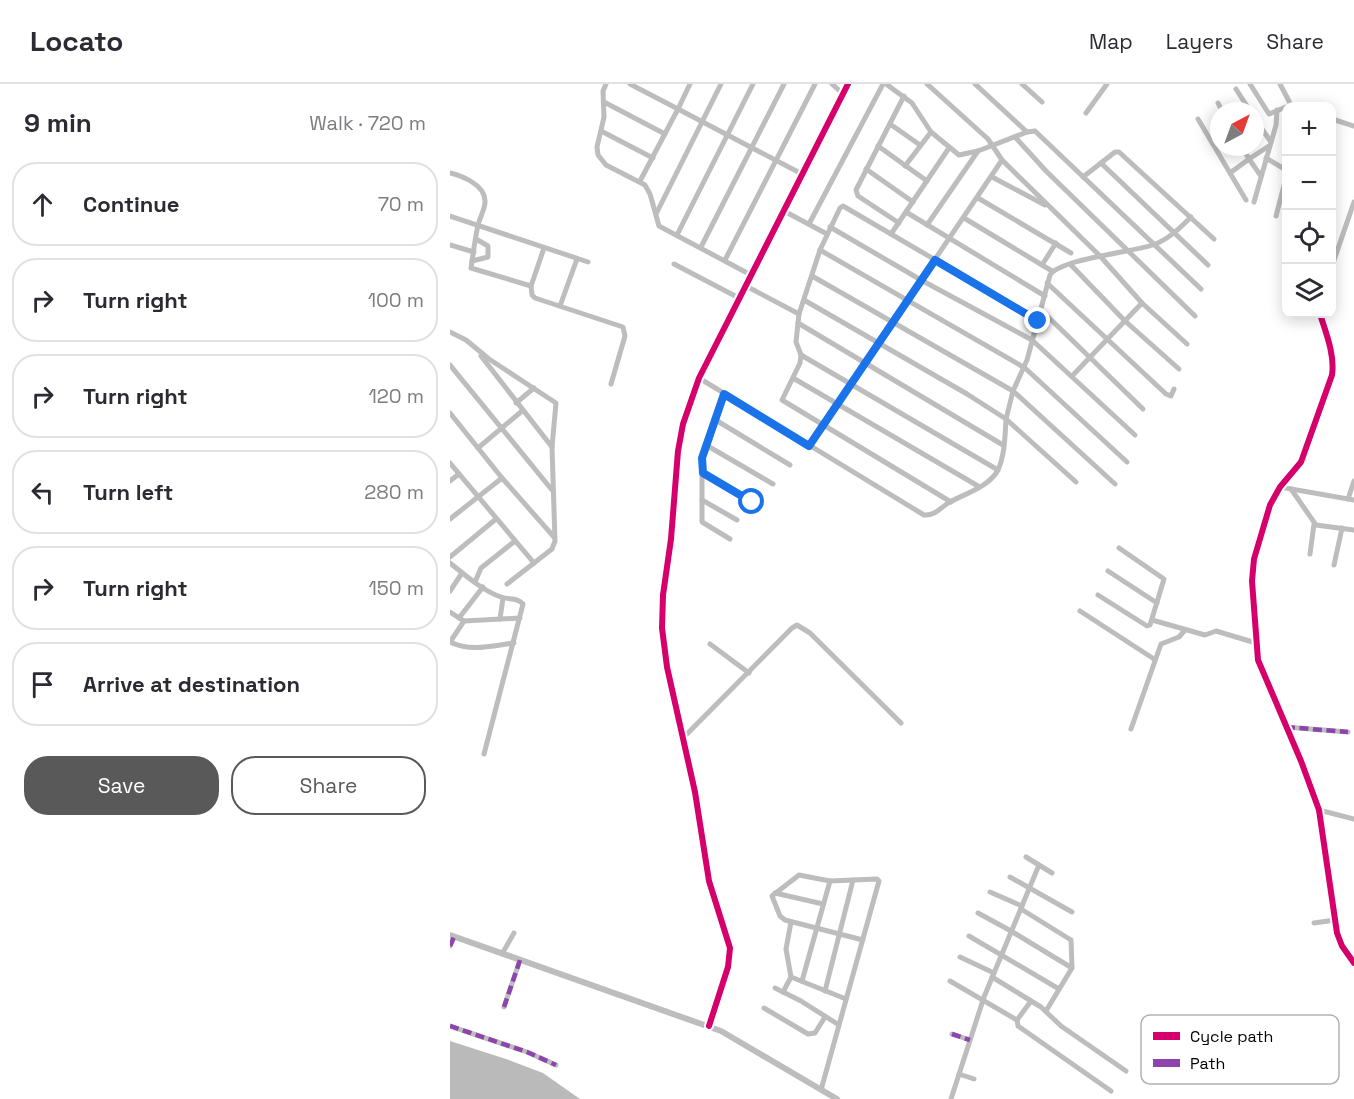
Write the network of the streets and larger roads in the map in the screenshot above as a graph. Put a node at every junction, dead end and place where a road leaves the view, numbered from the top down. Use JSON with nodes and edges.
{"nodes":[{"id":1,"x":606,"y":84,"type":"edge"},
{"id":2,"x":630,"y":84,"type":"edge"},
{"id":3,"x":689,"y":84,"type":"edge"},
{"id":4,"x":721,"y":84,"type":"edge"},
{"id":5,"x":753,"y":84,"type":"edge"},
{"id":6,"x":784,"y":84,"type":"edge"},
{"id":7,"x":815,"y":84,"type":"edge"},
{"id":8,"x":831,"y":84,"type":"edge"},
{"id":9,"x":848,"y":84,"type":"edge"},
{"id":10,"x":884,"y":84,"type":"edge"},
{"id":11,"x":927,"y":84,"type":"edge"},
{"id":12,"x":975,"y":84,"type":"edge"},
{"id":13,"x":1022,"y":84,"type":"edge"},
{"id":14,"x":1107,"y":84,"type":"edge"},
{"id":15,"x":1250,"y":84,"type":"edge"},
{"id":16,"x":1280,"y":84,"type":"edge"},
{"id":17,"x":1236,"y":89,"type":"dead end"},
{"id":18,"x":843,"y":94,"type":"junction"},
{"id":19,"x":904,"y":96,"type":"junction"},
{"id":20,"x":604,"y":102,"type":"junction"},
{"id":21,"x":1042,"y":102,"type":"dead end"},
{"id":22,"x":1244,"y":102,"type":"edge"},
{"id":23,"x":1288,"y":102,"type":"edge"},
{"id":24,"x":1282,"y":108,"type":"edge"},
{"id":25,"x":678,"y":109,"type":"junction"},
{"id":26,"x":1277,"y":110,"type":"junction"},
{"id":27,"x":1086,"y":112,"type":"dead end"},
{"id":28,"x":1269,"y":114,"type":"junction"},
{"id":29,"x":1198,"y":119,"type":"dead end"},
{"id":30,"x":1336,"y":120,"type":"edge"},
{"id":31,"x":702,"y":121,"type":"junction"},
{"id":32,"x":890,"y":124,"type":"junction"},
{"id":33,"x":1276,"y":125,"type":"junction"},
{"id":34,"x":1354,"y":126,"type":"edge"},
{"id":35,"x":601,"y":131,"type":"junction"},
{"id":36,"x":931,"y":132,"type":"junction"},
{"id":37,"x":1028,"y":132,"type":"junction"},
{"id":38,"x":665,"y":134,"type":"junction"},
{"id":39,"x":1264,"y":134,"type":"edge"},
{"id":40,"x":728,"y":135,"type":"junction"},
{"id":41,"x":1015,"y":137,"type":"junction"},
{"id":42,"x":1270,"y":144,"type":"junction"},
{"id":43,"x":920,"y":145,"type":"junction"},
{"id":44,"x":993,"y":145,"type":"junction"},
{"id":45,"x":878,"y":146,"type":"junction"},
{"id":46,"x":752,"y":147,"type":"junction"},
{"id":47,"x":950,"y":148,"type":"junction"},
{"id":48,"x":978,"y":151,"type":"junction"},
{"id":49,"x":1247,"y":156,"type":"edge"},
{"id":50,"x":653,"y":158,"type":"junction"},
{"id":51,"x":1266,"y":158,"type":"junction"},
{"id":52,"x":1249,"y":159,"type":"junction"},
{"id":53,"x":1002,"y":160,"type":"junction"},
{"id":54,"x":776,"y":161,"type":"junction"},
{"id":55,"x":1101,"y":163,"type":"junction"},
{"id":56,"x":905,"y":166,"type":"junction"},
{"id":57,"x":1282,"y":167,"type":"edge"},
{"id":58,"x":866,"y":169,"type":"junction"},
{"id":59,"x":450,"y":173,"type":"edge"},
{"id":60,"x":1230,"y":173,"type":"junction"},
{"id":61,"x":802,"y":174,"type":"junction"},
{"id":62,"x":1261,"y":176,"type":"junction"},
{"id":63,"x":992,"y":177,"type":"junction"},
{"id":64,"x":1083,"y":177,"type":"junction"},
{"id":65,"x":640,"y":181,"type":"junction"},
{"id":66,"x":927,"y":181,"type":"junction"},
{"id":67,"x":1282,"y":195,"type":"edge"},
{"id":68,"x":978,"y":198,"type":"junction"},
{"id":69,"x":1246,"y":200,"type":"dead end"},
{"id":70,"x":913,"y":202,"type":"junction"},
{"id":71,"x":1254,"y":202,"type":"dead end"},
{"id":72,"x":1354,"y":202,"type":"edge"},
{"id":73,"x":1051,"y":209,"type":"junction"},
{"id":74,"x":784,"y":211,"type":"junction"},
{"id":75,"x":906,"y":212,"type":"junction"},
{"id":76,"x":656,"y":214,"type":"junction"},
{"id":77,"x":450,"y":216,"type":"edge"},
{"id":78,"x":1276,"y":216,"type":"dead end"},
{"id":79,"x":1191,"y":217,"type":"junction"},
{"id":80,"x":964,"y":218,"type":"junction"},
{"id":81,"x":899,"y":223,"type":"junction"},
{"id":82,"x":808,"y":224,"type":"junction"},
{"id":83,"x":478,"y":225,"type":"junction"},
{"id":84,"x":927,"y":225,"type":"junction"},
{"id":85,"x":830,"y":226,"type":"junction"},
{"id":86,"x":1174,"y":233,"type":"junction"},
{"id":87,"x":827,"y":234,"type":"junction"},
{"id":88,"x":891,"y":234,"type":"junction"},
{"id":89,"x":677,"y":235,"type":"junction"},
{"id":90,"x":476,"y":238,"type":"junction"},
{"id":91,"x":1214,"y":239,"type":"dead end"},
{"id":92,"x":949,"y":240,"type":"junction"},
{"id":93,"x":1056,"y":243,"type":"junction"},
{"id":94,"x":1155,"y":244,"type":"junction"},
{"id":95,"x":450,"y":245,"type":"edge"},
{"id":96,"x":701,"y":247,"type":"junction"},
{"id":97,"x":544,"y":248,"type":"junction"},
{"id":98,"x":820,"y":250,"type":"junction"},
{"id":99,"x":1128,"y":251,"type":"junction"},
{"id":100,"x":474,"y":252,"type":"junction"},
{"id":101,"x":1071,"y":253,"type":"dead end"},
{"id":102,"x":1100,"y":256,"type":"junction"},
{"id":103,"x":577,"y":259,"type":"junction"},
{"id":104,"x":725,"y":260,"type":"junction"},
{"id":105,"x":935,"y":260,"type":"junction"},
{"id":106,"x":472,"y":261,"type":"junction"},
{"id":107,"x":588,"y":262,"type":"dead end"},
{"id":108,"x":674,"y":264,"type":"dead end"},
{"id":109,"x":1208,"y":264,"type":"dead end"},
{"id":110,"x":1333,"y":264,"type":"edge"},
{"id":111,"x":1042,"y":265,"type":"junction"},
{"id":112,"x":1071,"y":265,"type":"junction"},
{"id":113,"x":1052,"y":271,"type":"junction"},
{"id":114,"x":751,"y":275,"type":"junction"},
{"id":115,"x":812,"y":276,"type":"junction"},
{"id":116,"x":921,"y":280,"type":"junction"},
{"id":117,"x":1047,"y":283,"type":"junction"},
{"id":118,"x":531,"y":286,"type":"junction"},
{"id":119,"x":746,"y":286,"type":"junction"},
{"id":120,"x":1201,"y":289,"type":"dead end"},
{"id":121,"x":1045,"y":296,"type":"junction"},
{"id":122,"x":739,"y":298,"type":"junction"},
{"id":123,"x":804,"y":300,"type":"junction"},
{"id":124,"x":907,"y":301,"type":"junction"},
{"id":125,"x":1142,"y":303,"type":"junction"},
{"id":126,"x":560,"y":306,"type":"junction"},
{"id":127,"x":1041,"y":310,"type":"junction"},
{"id":128,"x":799,"y":314,"type":"junction"},
{"id":129,"x":1195,"y":316,"type":"dead end"},
{"id":130,"x":1321,"y":318,"type":"edge"},
{"id":131,"x":893,"y":321,"type":"junction"},
{"id":132,"x":1038,"y":321,"type":"junction"},
{"id":133,"x":1125,"y":321,"type":"junction"},
{"id":134,"x":798,"y":324,"type":"junction"},
{"id":135,"x":450,"y":332,"type":"edge"},
{"id":136,"x":1032,"y":340,"type":"junction"},
{"id":137,"x":1107,"y":341,"type":"junction"},
{"id":138,"x":878,"y":342,"type":"junction"},
{"id":139,"x":1187,"y":344,"type":"dead end"},
{"id":140,"x":478,"y":351,"type":"junction"},
{"id":141,"x":801,"y":355,"type":"junction"},
{"id":142,"x":1090,"y":358,"type":"junction"},
{"id":143,"x":865,"y":363,"type":"junction"},
{"id":144,"x":450,"y":365,"type":"edge"},
{"id":145,"x":1025,"y":368,"type":"junction"},
{"id":146,"x":1179,"y":369,"type":"dead end"},
{"id":147,"x":1072,"y":376,"type":"junction"},
{"id":148,"x":699,"y":378,"type":"junction"},
{"id":149,"x":793,"y":378,"type":"junction"},
{"id":150,"x":851,"y":383,"type":"junction"},
{"id":151,"x":611,"y":384,"type":"dead end"},
{"id":152,"x":534,"y":388,"type":"junction"},
{"id":153,"x":1174,"y":390,"type":"dead end"},
{"id":154,"x":1013,"y":391,"type":"junction"},
{"id":155,"x":724,"y":394,"type":"junction"},
{"id":156,"x":516,"y":403,"type":"junction"},
{"id":157,"x":837,"y":404,"type":"junction"},
{"id":158,"x":1143,"y":409,"type":"dead end"},
{"id":159,"x":522,"y":411,"type":"junction"},
{"id":160,"x":450,"y":413,"type":"edge"},
{"id":161,"x":1006,"y":419,"type":"junction"},
{"id":162,"x":714,"y":420,"type":"junction"},
{"id":163,"x":824,"y":424,"type":"junction"},
{"id":164,"x":501,"y":428,"type":"junction"},
{"id":165,"x":1135,"y":435,"type":"dead end"},
{"id":166,"x":706,"y":445,"type":"junction"},
{"id":167,"x":1004,"y":445,"type":"junction"},
{"id":168,"x":809,"y":446,"type":"junction"},
{"id":169,"x":552,"y":447,"type":"junction"},
{"id":170,"x":478,"y":448,"type":"junction"},
{"id":171,"x":1127,"y":462,"type":"dead end"},
{"id":172,"x":450,"y":463,"type":"edge"},
{"id":173,"x":790,"y":465,"type":"dead end"},
{"id":174,"x":998,"y":470,"type":"junction"},
{"id":175,"x":703,"y":473,"type":"junction"},
{"id":176,"x":459,"y":474,"type":"junction"},
{"id":177,"x":502,"y":478,"type":"junction"},
{"id":178,"x":450,"y":481,"type":"edge"},
{"id":179,"x":1354,"y":481,"type":"edge"},
{"id":180,"x":1076,"y":482,"type":"dead end"},
{"id":181,"x":773,"y":484,"type":"dead end"},
{"id":182,"x":1115,"y":484,"type":"dead end"},
{"id":183,"x":978,"y":486,"type":"junction"},
{"id":184,"x":1280,"y":487,"type":"junction"},
{"id":185,"x":1291,"y":489,"type":"junction"},
{"id":186,"x":553,"y":491,"type":"junction"},
{"id":187,"x":478,"y":497,"type":"junction"},
{"id":188,"x":702,"y":500,"type":"junction"},
{"id":189,"x":1351,"y":500,"type":"edge"},
{"id":190,"x":752,"y":502,"type":"dead end"},
{"id":191,"x":951,"y":502,"type":"junction"},
{"id":192,"x":450,"y":519,"type":"edge"},
{"id":193,"x":496,"y":519,"type":"junction"},
{"id":194,"x":737,"y":520,"type":"dead end"},
{"id":195,"x":1314,"y":524,"type":"junction"},
{"id":196,"x":1342,"y":528,"type":"junction"},
{"id":197,"x":1354,"y":530,"type":"edge"},
{"id":198,"x":554,"y":537,"type":"junction"},
{"id":199,"x":730,"y":539,"type":"dead end"},
{"id":200,"x":514,"y":541,"type":"junction"},
{"id":201,"x":1119,"y":548,"type":"dead end"},
{"id":202,"x":1310,"y":554,"type":"dead end"},
{"id":203,"x":450,"y":557,"type":"edge"},
{"id":204,"x":450,"y":563,"type":"edge"},
{"id":205,"x":534,"y":563,"type":"junction"},
{"id":206,"x":1334,"y":565,"type":"dead end"},
{"id":207,"x":1108,"y":571,"type":"dead end"},
{"id":208,"x":462,"y":573,"type":"junction"},
{"id":209,"x":475,"y":582,"type":"junction"},
{"id":210,"x":507,"y":584,"type":"dead end"},
{"id":211,"x":483,"y":587,"type":"junction"},
{"id":212,"x":450,"y":591,"type":"edge"},
{"id":213,"x":1098,"y":595,"type":"dead end"},
{"id":214,"x":503,"y":598,"type":"junction"},
{"id":215,"x":1157,"y":603,"type":"junction"},
{"id":216,"x":1080,"y":611,"type":"dead end"},
{"id":217,"x":450,"y":612,"type":"edge"},
{"id":218,"x":520,"y":618,"type":"junction"},
{"id":219,"x":500,"y":619,"type":"junction"},
{"id":220,"x":462,"y":620,"type":"junction"},
{"id":221,"x":1152,"y":620,"type":"junction"},
{"id":222,"x":1185,"y":630,"type":"junction"},
{"id":223,"x":514,"y":643,"type":"junction"},
{"id":224,"x":1256,"y":643,"type":"junction"},
{"id":225,"x":710,"y":644,"type":"dead end"},
{"id":226,"x":1154,"y":659,"type":"junction"},
{"id":227,"x":749,"y":673,"type":"junction"},
{"id":228,"x":901,"y":723,"type":"dead end"},
{"id":229,"x":1286,"y":727,"type":"junction"},
{"id":230,"x":1131,"y":729,"type":"dead end"},
{"id":231,"x":1348,"y":732,"type":"dead end"},
{"id":232,"x":683,"y":738,"type":"junction"},
{"id":233,"x":484,"y":754,"type":"dead end"},
{"id":234,"x":1319,"y":810,"type":"junction"},
{"id":235,"x":1354,"y":819,"type":"edge"},
{"id":236,"x":1026,"y":857,"type":"dead end"},
{"id":237,"x":1039,"y":865,"type":"junction"},
{"id":238,"x":1052,"y":873,"type":"dead end"},
{"id":239,"x":1011,"y":877,"type":"dead end"},
{"id":240,"x":853,"y":880,"type":"junction"},
{"id":241,"x":830,"y":881,"type":"junction"},
{"id":242,"x":1029,"y":889,"type":"junction"},
{"id":243,"x":990,"y":891,"type":"dead end"},
{"id":244,"x":775,"y":893,"type":"junction"},
{"id":245,"x":823,"y":904,"type":"junction"},
{"id":246,"x":1021,"y":907,"type":"junction"},
{"id":247,"x":1072,"y":912,"type":"dead end"},
{"id":248,"x":978,"y":914,"type":"dead end"},
{"id":249,"x":1335,"y":920,"type":"junction"},
{"id":250,"x":791,"y":922,"type":"junction"},
{"id":251,"x":1314,"y":923,"type":"dead end"},
{"id":252,"x":817,"y":928,"type":"junction"},
{"id":253,"x":1011,"y":931,"type":"junction"},
{"id":254,"x":514,"y":933,"type":"dead end"},
{"id":255,"x":840,"y":934,"type":"junction"},
{"id":256,"x":452,"y":936,"type":"edge"},
{"id":257,"x":969,"y":936,"type":"dead end"},
{"id":258,"x":863,"y":940,"type":"junction"},
{"id":259,"x":450,"y":946,"type":"edge"},
{"id":260,"x":502,"y":954,"type":"junction"},
{"id":261,"x":1001,"y":954,"type":"junction"},
{"id":262,"x":960,"y":957,"type":"dead end"},
{"id":263,"x":520,"y":960,"type":"junction"},
{"id":264,"x":1354,"y":963,"type":"edge"},
{"id":265,"x":1072,"y":968,"type":"junction"},
{"id":266,"x":993,"y":975,"type":"junction"},
{"id":267,"x":791,"y":976,"type":"junction"},
{"id":268,"x":802,"y":981,"type":"junction"},
{"id":269,"x":950,"y":981,"type":"dead end"},
{"id":270,"x":775,"y":988,"type":"dead end"},
{"id":271,"x":1059,"y":989,"type":"junction"},
{"id":272,"x":825,"y":991,"type":"junction"},
{"id":273,"x":783,"y":992,"type":"junction"},
{"id":274,"x":846,"y":999,"type":"junction"},
{"id":275,"x":983,"y":1000,"type":"junction"},
{"id":276,"x":1031,"y":1001,"type":"junction"},
{"id":277,"x":504,"y":1007,"type":"dead end"},
{"id":278,"x":764,"y":1008,"type":"dead end"},
{"id":279,"x":1046,"y":1011,"type":"junction"},
{"id":280,"x":825,"y":1017,"type":"junction"},
{"id":281,"x":1017,"y":1020,"type":"junction"},
{"id":282,"x":839,"y":1025,"type":"junction"},
{"id":283,"x":450,"y":1026,"type":"edge"},
{"id":284,"x":709,"y":1026,"type":"junction"},
{"id":285,"x":952,"y":1034,"type":"dead end"},
{"id":286,"x":970,"y":1040,"type":"junction"},
{"id":287,"x":556,"y":1065,"type":"dead end"},
{"id":288,"x":1126,"y":1071,"type":"dead end"},
{"id":289,"x":959,"y":1074,"type":"junction"},
{"id":290,"x":974,"y":1079,"type":"dead end"},
{"id":291,"x":821,"y":1089,"type":"junction"},
{"id":292,"x":1111,"y":1091,"type":"dead end"},
{"id":293,"x":837,"y":1099,"type":"edge"},
{"id":294,"x":951,"y":1099,"type":"edge"}],
"edges":[{"from":1,"to":20,"type":"street"},
{"from":2,"to":25,"type":"street"},
{"from":3,"to":25,"type":"street"},
{"from":4,"to":31,"type":"street"},
{"from":5,"to":40,"type":"street"},
{"from":6,"to":46,"type":"street"},
{"from":7,"to":54,"type":"street"},
{"from":8,"to":18,"type":"street"},
{"from":9,"to":18,"type":"street"},
{"from":10,"to":19,"type":"street"},
{"from":10,"to":82,"type":"street"},
{"from":11,"to":44,"type":"street"},
{"from":12,"to":37,"type":"street"},
{"from":13,"to":21,"type":"street"},
{"from":14,"to":27,"type":"street"},
{"from":15,"to":28,"type":"street"},
{"from":16,"to":23,"type":"street"},
{"from":17,"to":22,"type":"street"},
{"from":18,"to":61,"type":"street"},
{"from":19,"to":32,"type":"street"},
{"from":19,"to":36,"type":"street"},
{"from":20,"to":35,"type":"street"},
{"from":20,"to":38,"type":"street"},
{"from":24,"to":26,"type":"street"},
{"from":25,"to":31,"type":"street"},
{"from":25,"to":38,"type":"street"},
{"from":26,"to":28,"type":"street"},
{"from":26,"to":33,"type":"street"},
{"from":28,"to":33,"type":"street"},
{"from":29,"to":60,"type":"street"},
{"from":30,"to":34,"type":"street"},
{"from":31,"to":40,"type":"street"},
{"from":31,"to":76,"type":"street"},
{"from":32,"to":43,"type":"street"},
{"from":32,"to":45,"type":"street"},
{"from":33,"to":42,"type":"street"},
{"from":35,"to":50,"type":"street"},
{"from":35,"to":65,"type":"street"},
{"from":36,"to":43,"type":"street"},
{"from":36,"to":47,"type":"street"},
{"from":37,"to":41,"type":"street"},
{"from":37,"to":64,"type":"street"},
{"from":38,"to":50,"type":"street"},
{"from":39,"to":42,"type":"street"},
{"from":40,"to":46,"type":"street"},
{"from":40,"to":89,"type":"street"},
{"from":41,"to":44,"type":"street"},
{"from":41,"to":99,"type":"street"},
{"from":42,"to":51,"type":"street"},
{"from":42,"to":52,"type":"street"},
{"from":43,"to":56,"type":"street"},
{"from":44,"to":48,"type":"street"},
{"from":44,"to":53,"type":"street"},
{"from":45,"to":56,"type":"street"},
{"from":45,"to":58,"type":"street"},
{"from":46,"to":54,"type":"street"},
{"from":46,"to":96,"type":"street"},
{"from":47,"to":48,"type":"street"},
{"from":47,"to":66,"type":"street"},
{"from":48,"to":84,"type":"street"},
{"from":49,"to":52,"type":"street"},
{"from":50,"to":65,"type":"street"},
{"from":51,"to":57,"type":"street"},
{"from":51,"to":62,"type":"street"},
{"from":52,"to":60,"type":"street"},
{"from":52,"to":62,"type":"street"},
{"from":53,"to":63,"type":"street"},
{"from":53,"to":73,"type":"street"},
{"from":54,"to":61,"type":"street"},
{"from":54,"to":104,"type":"street"},
{"from":55,"to":64,"type":"street"},
{"from":55,"to":79,"type":"street"},
{"from":55,"to":86,"type":"street"},
{"from":56,"to":66,"type":"street"},
{"from":58,"to":70,"type":"street"},
{"from":58,"to":81,"type":"street"},
{"from":59,"to":83,"type":"street"},
{"from":60,"to":69,"type":"street"},
{"from":61,"to":74,"type":"street"},
{"from":62,"to":71,"type":"street"},
{"from":63,"to":68,"type":"street"},
{"from":63,"to":73,"type":"street"},
{"from":64,"to":94,"type":"street"},
{"from":65,"to":76,"type":"street"},
{"from":66,"to":70,"type":"street"},
{"from":67,"to":78,"type":"street"},
{"from":68,"to":80,"type":"street"},
{"from":68,"to":93,"type":"street"},
{"from":70,"to":75,"type":"street"},
{"from":72,"to":110,"type":"street"},
{"from":73,"to":102,"type":"street"},
{"from":74,"to":82,"type":"street"},
{"from":74,"to":114,"type":"street"},
{"from":75,"to":81,"type":"street"},
{"from":75,"to":84,"type":"street"},
{"from":76,"to":89,"type":"street"},
{"from":77,"to":83,"type":"street"},
{"from":79,"to":86,"type":"street"},
{"from":79,"to":91,"type":"street"},
{"from":80,"to":92,"type":"street"},
{"from":80,"to":111,"type":"street"},
{"from":81,"to":88,"type":"street"},
{"from":82,"to":87,"type":"street"},
{"from":83,"to":90,"type":"street"},
{"from":83,"to":97,"type":"street"},
{"from":84,"to":92,"type":"street"},
{"from":85,"to":87,"type":"street"},
{"from":85,"to":88,"type":"street"},
{"from":85,"to":116,"type":"street"},
{"from":86,"to":94,"type":"street"},
{"from":86,"to":109,"type":"street"},
{"from":87,"to":98,"type":"street"},
{"from":88,"to":105,"type":"street"},
{"from":89,"to":96,"type":"street"},
{"from":90,"to":100,"type":"street"},
{"from":90,"to":106,"type":"street"},
{"from":92,"to":105,"type":"street"},
{"from":92,"to":121,"type":"street"},
{"from":93,"to":101,"type":"street"},
{"from":93,"to":111,"type":"street"},
{"from":94,"to":99,"type":"street"},
{"from":94,"to":120,"type":"street"},
{"from":95,"to":100,"type":"street"},
{"from":96,"to":104,"type":"street"},
{"from":97,"to":103,"type":"street"},
{"from":97,"to":118,"type":"street"},
{"from":98,"to":115,"type":"street"},
{"from":98,"to":124,"type":"street"},
{"from":99,"to":102,"type":"street"},
{"from":99,"to":129,"type":"street"},
{"from":100,"to":106,"type":"street"},
{"from":102,"to":112,"type":"street"},
{"from":102,"to":125,"type":"street"},
{"from":103,"to":107,"type":"street"},
{"from":103,"to":126,"type":"street"},
{"from":104,"to":114,"type":"street"},
{"from":105,"to":116,"type":"street"},
{"from":105,"to":132,"type":"street"},
{"from":106,"to":118,"type":"street"},
{"from":108,"to":122,"type":"street"},
{"from":111,"to":113,"type":"street"},
{"from":112,"to":113,"type":"street"},
{"from":112,"to":133,"type":"street"},
{"from":113,"to":117,"type":"street"},
{"from":114,"to":119,"type":"street"},
{"from":115,"to":123,"type":"street"},
{"from":115,"to":131,"type":"street"},
{"from":116,"to":124,"type":"street"},
{"from":116,"to":136,"type":"street"},
{"from":117,"to":121,"type":"street"},
{"from":117,"to":137,"type":"street"},
{"from":118,"to":126,"type":"street"},
{"from":119,"to":122,"type":"street"},
{"from":119,"to":128,"type":"street"},
{"from":121,"to":127,"type":"street"},
{"from":122,"to":148,"type":"street"},
{"from":123,"to":128,"type":"street"},
{"from":123,"to":138,"type":"street"},
{"from":124,"to":131,"type":"street"},
{"from":124,"to":145,"type":"street"},
{"from":125,"to":133,"type":"street"},
{"from":125,"to":139,"type":"street"},
{"from":126,"to":151,"type":"street"},
{"from":127,"to":132,"type":"street"},
{"from":127,"to":142,"type":"street"},
{"from":128,"to":134,"type":"street"},
{"from":130,"to":184,"type":"street"},
{"from":131,"to":138,"type":"street"},
{"from":131,"to":154,"type":"street"},
{"from":132,"to":136,"type":"street"},
{"from":133,"to":137,"type":"street"},
{"from":133,"to":146,"type":"street"},
{"from":134,"to":141,"type":"street"},
{"from":134,"to":143,"type":"street"},
{"from":135,"to":140,"type":"street"},
{"from":136,"to":145,"type":"street"},
{"from":136,"to":147,"type":"street"},
{"from":137,"to":142,"type":"street"},
{"from":137,"to":153,"type":"street"},
{"from":138,"to":143,"type":"street"},
{"from":138,"to":161,"type":"street"},
{"from":140,"to":152,"type":"street"},
{"from":140,"to":156,"type":"street"},
{"from":141,"to":149,"type":"street"},
{"from":141,"to":150,"type":"street"},
{"from":142,"to":147,"type":"street"},
{"from":142,"to":158,"type":"street"},
{"from":143,"to":150,"type":"street"},
{"from":143,"to":167,"type":"street"},
{"from":144,"to":164,"type":"street"},
{"from":145,"to":154,"type":"street"},
{"from":145,"to":171,"type":"street"},
{"from":147,"to":165,"type":"street"},
{"from":148,"to":155,"type":"street"},
{"from":148,"to":232,"type":"street"},
{"from":149,"to":157,"type":"street"},
{"from":149,"to":163,"type":"street"},
{"from":150,"to":157,"type":"street"},
{"from":150,"to":174,"type":"street"},
{"from":152,"to":156,"type":"street"},
{"from":152,"to":169,"type":"street"},
{"from":154,"to":161,"type":"street"},
{"from":154,"to":182,"type":"street"},
{"from":155,"to":162,"type":"street"},
{"from":155,"to":168,"type":"street"},
{"from":156,"to":159,"type":"street"},
{"from":157,"to":163,"type":"street"},
{"from":157,"to":183,"type":"street"},
{"from":159,"to":164,"type":"street"},
{"from":159,"to":169,"type":"street"},
{"from":160,"to":170,"type":"street"},
{"from":161,"to":167,"type":"street"},
{"from":161,"to":180,"type":"street"},
{"from":162,"to":166,"type":"street"},
{"from":162,"to":173,"type":"street"},
{"from":163,"to":168,"type":"street"},
{"from":163,"to":191,"type":"street"},
{"from":164,"to":170,"type":"street"},
{"from":164,"to":186,"type":"street"},
{"from":166,"to":175,"type":"street"},
{"from":166,"to":181,"type":"street"},
{"from":167,"to":174,"type":"street"},
{"from":168,"to":191,"type":"street"},
{"from":169,"to":186,"type":"street"},
{"from":170,"to":177,"type":"street"},
{"from":172,"to":176,"type":"street"},
{"from":174,"to":183,"type":"street"},
{"from":175,"to":188,"type":"street"},
{"from":175,"to":190,"type":"street"},
{"from":176,"to":178,"type":"street"},
{"from":176,"to":187,"type":"street"},
{"from":177,"to":187,"type":"street"},
{"from":177,"to":198,"type":"street"},
{"from":179,"to":189,"type":"street"},
{"from":183,"to":191,"type":"street"},
{"from":184,"to":185,"type":"street"},
{"from":184,"to":224,"type":"street"},
{"from":185,"to":189,"type":"street"},
{"from":185,"to":195,"type":"street"},
{"from":186,"to":198,"type":"street"},
{"from":187,"to":192,"type":"street"},
{"from":187,"to":193,"type":"street"},
{"from":188,"to":194,"type":"street"},
{"from":188,"to":199,"type":"street"},
{"from":193,"to":200,"type":"street"},
{"from":193,"to":203,"type":"street"},
{"from":195,"to":196,"type":"street"},
{"from":195,"to":202,"type":"street"},
{"from":196,"to":197,"type":"street"},
{"from":196,"to":206,"type":"street"},
{"from":198,"to":205,"type":"street"},
{"from":200,"to":205,"type":"street"},
{"from":200,"to":209,"type":"street"},
{"from":201,"to":215,"type":"street"},
{"from":204,"to":208,"type":"street"},
{"from":205,"to":210,"type":"street"},
{"from":207,"to":215,"type":"street"},
{"from":208,"to":209,"type":"street"},
{"from":208,"to":212,"type":"street"},
{"from":209,"to":211,"type":"street"},
{"from":211,"to":214,"type":"street"},
{"from":211,"to":220,"type":"street"},
{"from":213,"to":221,"type":"street"},
{"from":214,"to":218,"type":"street"},
{"from":214,"to":219,"type":"street"},
{"from":215,"to":221,"type":"street"},
{"from":216,"to":226,"type":"street"},
{"from":217,"to":220,"type":"street"},
{"from":218,"to":219,"type":"street"},
{"from":218,"to":223,"type":"street"},
{"from":219,"to":220,"type":"street"},
{"from":220,"to":223,"type":"street"},
{"from":221,"to":222,"type":"street"},
{"from":222,"to":224,"type":"street"},
{"from":222,"to":226,"type":"street"},
{"from":223,"to":233,"type":"street"},
{"from":224,"to":229,"type":"street"},
{"from":225,"to":227,"type":"street"},
{"from":226,"to":230,"type":"street"},
{"from":227,"to":228,"type":"street"},
{"from":227,"to":232,"type":"street"},
{"from":229,"to":231,"type":"street"},
{"from":229,"to":234,"type":"street"},
{"from":232,"to":284,"type":"street"},
{"from":234,"to":235,"type":"street"},
{"from":234,"to":249,"type":"street"},
{"from":236,"to":237,"type":"street"},
{"from":237,"to":238,"type":"street"},
{"from":237,"to":242,"type":"street"},
{"from":239,"to":242,"type":"street"},
{"from":240,"to":241,"type":"street"},
{"from":240,"to":255,"type":"street"},
{"from":240,"to":258,"type":"street"},
{"from":241,"to":244,"type":"street"},
{"from":241,"to":245,"type":"street"},
{"from":242,"to":246,"type":"street"},
{"from":242,"to":247,"type":"street"},
{"from":243,"to":246,"type":"street"},
{"from":244,"to":245,"type":"street"},
{"from":244,"to":250,"type":"street"},
{"from":245,"to":252,"type":"street"},
{"from":246,"to":253,"type":"street"},
{"from":246,"to":265,"type":"street"},
{"from":248,"to":253,"type":"street"},
{"from":249,"to":251,"type":"street"},
{"from":249,"to":264,"type":"street"},
{"from":250,"to":252,"type":"street"},
{"from":250,"to":267,"type":"street"},
{"from":252,"to":255,"type":"street"},
{"from":252,"to":268,"type":"street"},
{"from":253,"to":261,"type":"street"},
{"from":253,"to":265,"type":"street"},
{"from":254,"to":260,"type":"street"},
{"from":255,"to":258,"type":"street"},
{"from":255,"to":272,"type":"street"},
{"from":256,"to":259,"type":"street"},
{"from":256,"to":260,"type":"street"},
{"from":257,"to":261,"type":"street"},
{"from":258,"to":274,"type":"street"},
{"from":260,"to":263,"type":"street"},
{"from":261,"to":266,"type":"street"},
{"from":261,"to":271,"type":"street"},
{"from":262,"to":266,"type":"street"},
{"from":263,"to":277,"type":"street"},
{"from":263,"to":284,"type":"street"},
{"from":265,"to":271,"type":"street"},
{"from":266,"to":275,"type":"street"},
{"from":266,"to":276,"type":"street"},
{"from":267,"to":268,"type":"street"},
{"from":267,"to":273,"type":"street"},
{"from":268,"to":272,"type":"street"},
{"from":269,"to":275,"type":"street"},
{"from":270,"to":273,"type":"street"},
{"from":271,"to":279,"type":"street"},
{"from":272,"to":274,"type":"street"},
{"from":273,"to":280,"type":"street"},
{"from":274,"to":282,"type":"street"},
{"from":275,"to":281,"type":"street"},
{"from":275,"to":286,"type":"street"},
{"from":276,"to":279,"type":"street"},
{"from":276,"to":281,"type":"street"},
{"from":278,"to":280,"type":"street"},
{"from":279,"to":288,"type":"street"},
{"from":280,"to":282,"type":"street"},
{"from":281,"to":292,"type":"street"},
{"from":282,"to":291,"type":"street"},
{"from":283,"to":287,"type":"street"},
{"from":284,"to":291,"type":"street"},
{"from":285,"to":286,"type":"street"},
{"from":286,"to":289,"type":"street"},
{"from":289,"to":290,"type":"street"},
{"from":289,"to":294,"type":"street"},
{"from":291,"to":293,"type":"street"}]}
